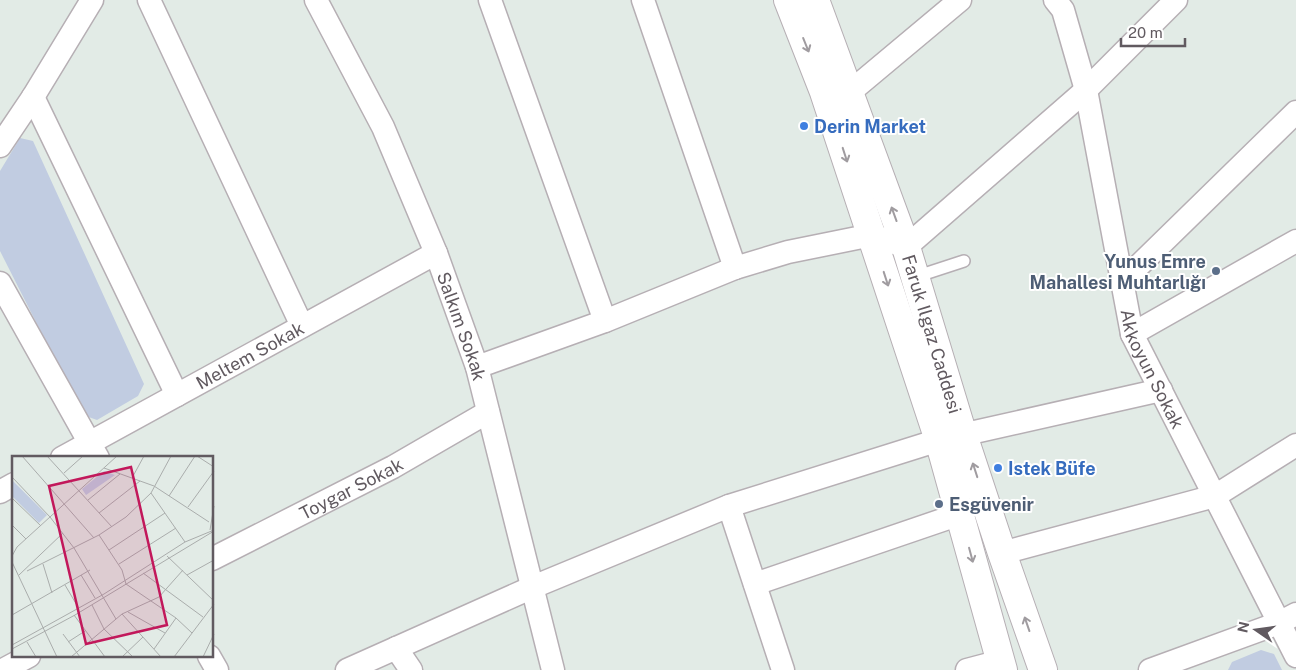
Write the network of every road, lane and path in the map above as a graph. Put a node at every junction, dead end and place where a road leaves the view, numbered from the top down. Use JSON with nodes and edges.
{"nodes":[{"id":1,"x":149,"y":0,"type":"edge"},
{"id":2,"x":316,"y":0,"type":"edge"},
{"id":3,"x":490,"y":0,"type":"edge"},
{"id":4,"x":643,"y":0,"type":"edge"},
{"id":5,"x":788,"y":0,"type":"edge"},
{"id":6,"x":816,"y":0,"type":"edge"},
{"id":7,"x":960,"y":0,"type":"edge"},
{"id":8,"x":1055,"y":0,"type":"edge"},
{"id":9,"x":1176,"y":0,"type":"edge"},
{"id":10,"x":84,"y":3,"type":"edge"},
{"id":11,"x":1086,"y":90,"type":"junction"},
{"id":12,"x":850,"y":92,"type":"junction"},
{"id":13,"x":33,"y":97,"type":"junction"},
{"id":14,"x":1296,"y":112,"type":"edge"},
{"id":15,"x":0,"y":146,"type":"edge"},
{"id":16,"x":872,"y":235,"type":"junction"},
{"id":17,"x":1296,"y":241,"type":"edge"},
{"id":18,"x":906,"y":246,"type":"junction"},
{"id":19,"x":436,"y":253,"type":"junction"},
{"id":20,"x":964,"y":261,"type":"dead end"},
{"id":21,"x":735,"y":268,"type":"junction"},
{"id":22,"x":915,"y":277,"type":"junction"},
{"id":23,"x":1122,"y":282,"type":"junction"},
{"id":24,"x":0,"y":283,"type":"edge"},
{"id":25,"x":605,"y":321,"type":"junction"},
{"id":26,"x":302,"y":326,"type":"junction"},
{"id":27,"x":1132,"y":334,"type":"junction"},
{"id":28,"x":477,"y":366,"type":"junction"},
{"id":29,"x":1161,"y":390,"type":"junction"},
{"id":30,"x":177,"y":395,"type":"junction"},
{"id":31,"x":488,"y":412,"type":"junction"},
{"id":32,"x":951,"y":438,"type":"junction"},
{"id":33,"x":1296,"y":445,"type":"edge"},
{"id":34,"x":94,"y":450,"type":"edge"},
{"id":35,"x":70,"y":456,"type":"edge"},
{"id":36,"x":12,"y":485,"type":"edge"},
{"id":37,"x":0,"y":492,"type":"edge"},
{"id":38,"x":1215,"y":496,"type":"junction"},
{"id":39,"x":730,"y":506,"type":"junction"},
{"id":40,"x":960,"y":514,"type":"junction"},
{"id":41,"x":1002,"y":553,"type":"junction"},
{"id":42,"x":214,"y":558,"type":"edge"},
{"id":43,"x":755,"y":584,"type":"junction"},
{"id":44,"x":533,"y":586,"type":"junction"},
{"id":45,"x":1288,"y":619,"type":"edge"},
{"id":46,"x":396,"y":648,"type":"junction"},
{"id":47,"x":1296,"y":656,"type":"edge"},
{"id":48,"x":25,"y":658,"type":"edge"},
{"id":49,"x":210,"y":658,"type":"edge"},
{"id":50,"x":1197,"y":662,"type":"edge"},
{"id":51,"x":1002,"y":666,"type":"edge"},
{"id":52,"x":3,"y":670,"type":"edge"},
{"id":53,"x":217,"y":670,"type":"edge"},
{"id":54,"x":348,"y":670,"type":"edge"},
{"id":55,"x":411,"y":670,"type":"edge"},
{"id":56,"x":553,"y":670,"type":"edge"},
{"id":57,"x":783,"y":670,"type":"edge"},
{"id":58,"x":967,"y":670,"type":"edge"},
{"id":59,"x":1043,"y":670,"type":"edge"},
{"id":60,"x":1150,"y":670,"type":"edge"}],
"edges":[{"from":1,"to":26,"type":"street"},
{"from":2,"to":19,"type":"street","name":"Salkım Sokak"},
{"from":3,"to":25,"type":"street"},
{"from":4,"to":21,"type":"street"},
{"from":5,"to":16,"type":"street","name":"Faruk Ilgaz Caddesi","one_way":true},
{"from":6,"to":12,"type":"street","name":"Faruk Ilgaz Caddesi"},
{"from":7,"to":12,"type":"street"},
{"from":8,"to":11,"type":"street","name":"Akkoyun Sokak"},
{"from":9,"to":11,"type":"street"},
{"from":10,"to":13,"type":"street"},
{"from":11,"to":18,"type":"street"},
{"from":11,"to":23,"type":"street","name":"Akkoyun Sokak"},
{"from":18,"to":12,"type":"street","name":"Faruk Ilgaz Caddesi","one_way":true},
{"from":13,"to":15,"type":"street"},
{"from":13,"to":30,"type":"street"},
{"from":14,"to":23,"type":"street"},
{"from":16,"to":18,"type":"street"},
{"from":16,"to":21,"type":"street"},
{"from":16,"to":32,"type":"street","name":"Faruk Ilgaz Caddesi","one_way":true},
{"from":17,"to":27,"type":"street"},
{"from":18,"to":22,"type":"street","name":"Faruk Ilgaz Caddesi"},
{"from":19,"to":26,"type":"street","name":"Meltem Sokak"},
{"from":19,"to":28,"type":"street","name":"Salkım Sokak"},
{"from":20,"to":22,"type":"lane"},
{"from":21,"to":25,"type":"street"},
{"from":22,"to":32,"type":"street","name":"Faruk Ilgaz Caddesi"},
{"from":23,"to":27,"type":"street","name":"Akkoyun Sokak"},
{"from":24,"to":34,"type":"street"},
{"from":25,"to":28,"type":"street"},
{"from":26,"to":30,"type":"street","name":"Meltem Sokak"},
{"from":27,"to":29,"type":"street","name":"Akkoyun Sokak"},
{"from":28,"to":31,"type":"street","name":"Salkım Sokak"},
{"from":29,"to":32,"type":"street"},
{"from":29,"to":38,"type":"street","name":"Akkoyun Sokak"},
{"from":30,"to":34,"type":"street","name":"Meltem Sokak"},
{"from":31,"to":42,"type":"street","name":"Toygar Sokak"},
{"from":31,"to":44,"type":"street","name":"Salkım Sokak"},
{"from":32,"to":39,"type":"street"},
{"from":32,"to":40,"type":"street","name":"Faruk Ilgaz Caddesi"},
{"from":41,"to":32,"type":"street","name":"Faruk Ilgaz Caddesi","one_way":true},
{"from":33,"to":38,"type":"street"},
{"from":34,"to":35,"type":"street","name":"Meltem Sokak"},
{"from":36,"to":37,"type":"street"},
{"from":38,"to":41,"type":"street"},
{"from":38,"to":45,"type":"street","name":"Akkoyun Sokak"},
{"from":39,"to":43,"type":"street"},
{"from":39,"to":44,"type":"street"},
{"from":40,"to":43,"type":"street"},
{"from":40,"to":51,"type":"street","name":"Faruk Ilgaz Caddesi","one_way":true},
{"from":59,"to":41,"type":"street","name":"Faruk Ilgaz Caddesi","one_way":true},
{"from":43,"to":57,"type":"street"},
{"from":44,"to":46,"type":"street"},
{"from":44,"to":56,"type":"street","name":"Salkım Sokak"},
{"from":45,"to":47,"type":"street","name":"Akkoyun Sokak"},
{"from":45,"to":50,"type":"street"},
{"from":46,"to":54,"type":"street"},
{"from":46,"to":55,"type":"street"},
{"from":48,"to":52,"type":"street"},
{"from":49,"to":53,"type":"street"},
{"from":50,"to":60,"type":"street"},
{"from":51,"to":58,"type":"street"}]}
